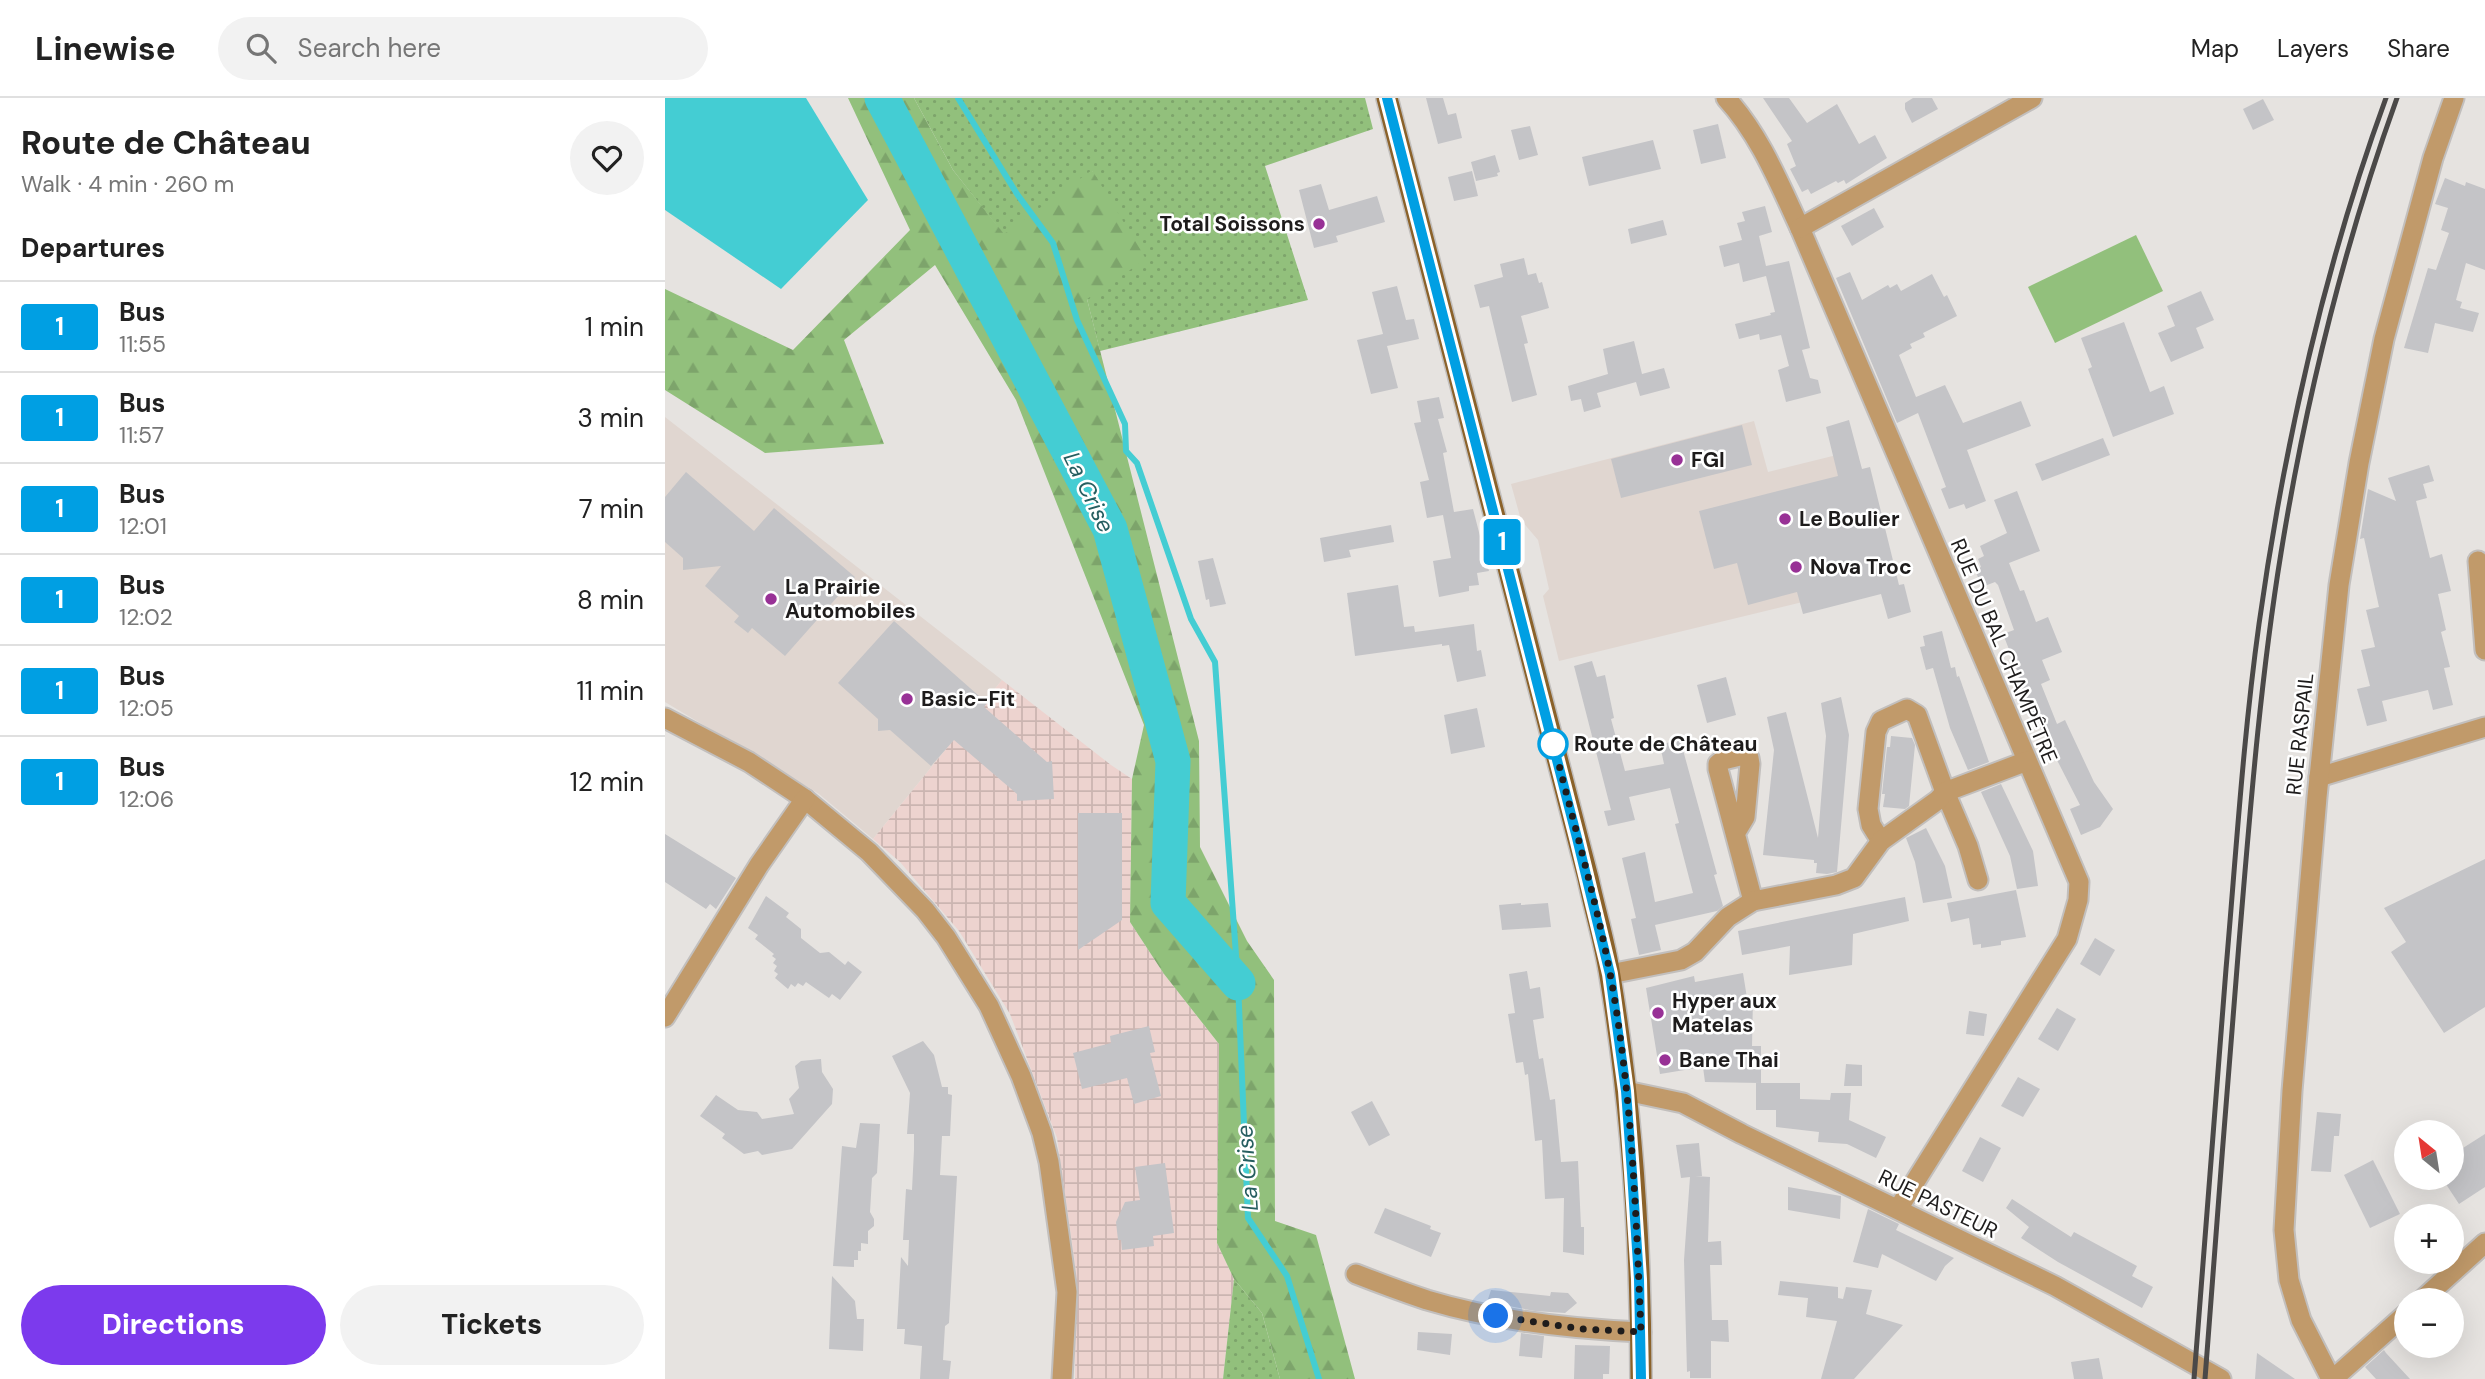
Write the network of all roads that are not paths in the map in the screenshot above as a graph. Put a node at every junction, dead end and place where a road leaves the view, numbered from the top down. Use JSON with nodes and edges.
{"nodes":[{"id":1,"x":1387,"y":98,"type":"edge"},
{"id":2,"x":1726,"y":98,"type":"edge"},
{"id":3,"x":2032,"y":98,"type":"edge"},
{"id":4,"x":2453,"y":98,"type":"edge"},
{"id":5,"x":1800,"y":228,"type":"junction"},
{"id":6,"x":2478,"y":561,"type":"dead end"},
{"id":7,"x":2485,"y":650,"type":"edge"},
{"id":8,"x":665,"y":718,"type":"edge"},
{"id":9,"x":2485,"y":727,"type":"edge"},
{"id":10,"x":2027,"y":761,"type":"junction"},
{"id":11,"x":2319,"y":777,"type":"junction"},
{"id":12,"x":1945,"y":792,"type":"junction"},
{"id":13,"x":805,"y":799,"type":"junction"},
{"id":14,"x":1736,"y":832,"type":"dead end"},
{"id":15,"x":1881,"y":841,"type":"junction"},
{"id":16,"x":1978,"y":880,"type":"dead end"},
{"id":17,"x":1753,"y":901,"type":"junction"},
{"id":18,"x":1610,"y":974,"type":"junction"},
{"id":19,"x":665,"y":1017,"type":"edge"},
{"id":20,"x":1626,"y":1091,"type":"junction"},
{"id":21,"x":1898,"y":1209,"type":"junction"},
{"id":22,"x":2485,"y":1243,"type":"edge"},
{"id":23,"x":1356,"y":1274,"type":"dead end"},
{"id":24,"x":2434,"y":1288,"type":"edge"},
{"id":25,"x":2394,"y":1325,"type":"edge"},
{"id":26,"x":1641,"y":1332,"type":"junction"},
{"id":27,"x":1062,"y":1379,"type":"edge"},
{"id":28,"x":1641,"y":1379,"type":"edge"},
{"id":29,"x":2221,"y":1379,"type":"edge"},
{"id":30,"x":2332,"y":1379,"type":"edge"}],
"edges":[{"from":1,"to":18,"type":"main road"},
{"from":2,"to":5,"type":"street","name":"RUE DU BAL CHAMPÊTRE"},
{"from":3,"to":5,"type":"street"},
{"from":4,"to":11,"type":"street","name":"RUE RASPAIL"},
{"from":5,"to":10,"type":"street","name":"RUE DU BAL CHAMPÊTRE"},
{"from":6,"to":7,"type":"street"},
{"from":8,"to":13,"type":"street"},
{"from":9,"to":11,"type":"street"},
{"from":10,"to":12,"type":"street"},
{"from":10,"to":21,"type":"street","name":"RUE DU BAL CHAMPÊTRE"},
{"from":11,"to":30,"type":"street","name":"RUE RASPAIL"},
{"from":12,"to":15,"type":"street"},
{"from":12,"to":15,"type":"street"},
{"from":12,"to":16,"type":"street"},
{"from":13,"to":19,"type":"street"},
{"from":13,"to":27,"type":"street"},
{"from":14,"to":17,"type":"street"},
{"from":15,"to":17,"type":"street"},
{"from":17,"to":18,"type":"street"},
{"from":18,"to":20,"type":"main road"},
{"from":20,"to":21,"type":"street","name":"RUE PASTEUR"},
{"from":20,"to":26,"type":"main road"},
{"from":21,"to":29,"type":"street","name":"RUE PASTEUR"},
{"from":22,"to":24,"type":"street"},
{"from":23,"to":26,"type":"street"},
{"from":25,"to":30,"type":"street"},
{"from":26,"to":28,"type":"main road"}]}
